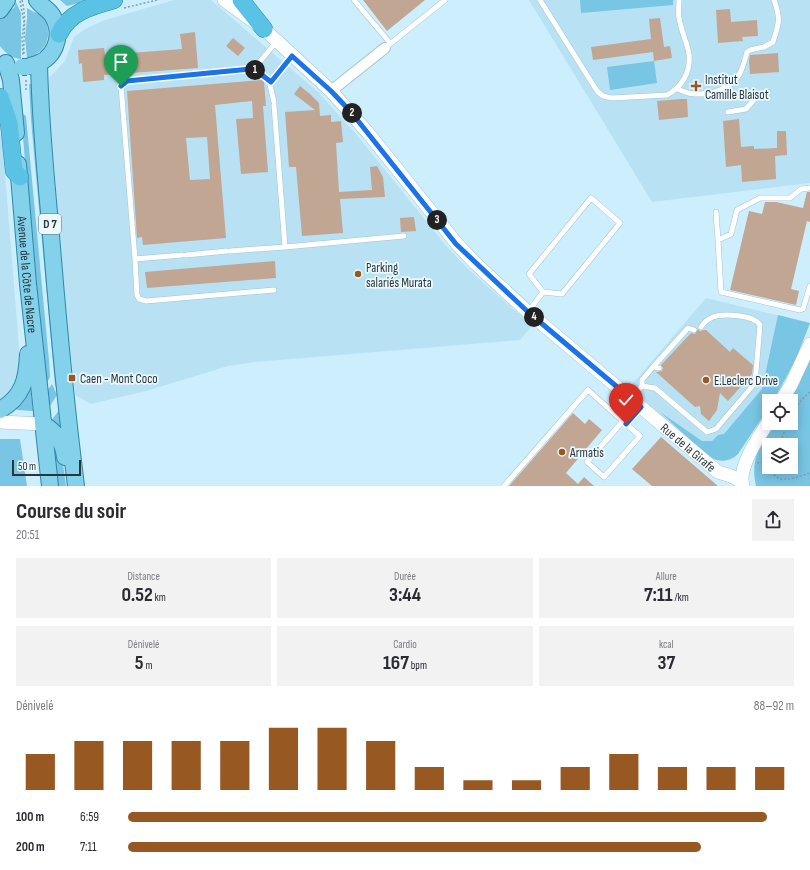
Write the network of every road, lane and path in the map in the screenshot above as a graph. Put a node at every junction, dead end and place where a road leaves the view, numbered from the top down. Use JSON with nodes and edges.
{"nodes":[{"id":1,"x":7,"y":0,"type":"edge"},
{"id":2,"x":21,"y":0,"type":"edge"},
{"id":3,"x":114,"y":0,"type":"edge"},
{"id":4,"x":224,"y":0,"type":"edge"},
{"id":5,"x":241,"y":0,"type":"edge"},
{"id":6,"x":354,"y":0,"type":"edge"},
{"id":7,"x":445,"y":0,"type":"edge"},
{"id":8,"x":540,"y":0,"type":"edge"},
{"id":9,"x":679,"y":0,"type":"edge"},
{"id":10,"x":774,"y":0,"type":"edge"},
{"id":11,"x":30,"y":4,"type":"edge"},
{"id":12,"x":0,"y":10,"type":"edge"},
{"id":13,"x":264,"y":29,"type":"junction"},
{"id":14,"x":59,"y":34,"type":"junction"},
{"id":15,"x":277,"y":41,"type":"junction"},
{"id":16,"x":387,"y":46,"type":"junction"},
{"id":17,"x":292,"y":56,"type":"junction"},
{"id":18,"x":3,"y":61,"type":"edge"},
{"id":19,"x":27,"y":62,"type":"junction"},
{"id":20,"x":253,"y":70,"type":"junction"},
{"id":21,"x":271,"y":82,"type":"junction"},
{"id":22,"x":677,"y":89,"type":"junction"},
{"id":23,"x":331,"y":91,"type":"junction"},
{"id":24,"x":768,"y":92,"type":"dead end"},
{"id":25,"x":0,"y":96,"type":"edge"},
{"id":26,"x":728,"y":112,"type":"dead end"},
{"id":27,"x":20,"y":177,"type":"junction"},
{"id":28,"x":810,"y":188,"type":"edge"},
{"id":29,"x":716,"y":212,"type":"dead end"},
{"id":30,"x":404,"y":236,"type":"dead end"},
{"id":31,"x":718,"y":240,"type":"junction"},
{"id":32,"x":285,"y":247,"type":"junction"},
{"id":33,"x":135,"y":259,"type":"junction"},
{"id":34,"x":28,"y":284,"type":"junction"},
{"id":35,"x":810,"y":285,"type":"edge"},
{"id":36,"x":274,"y":290,"type":"dead end"},
{"id":37,"x":543,"y":292,"type":"junction"},
{"id":38,"x":528,"y":312,"type":"junction"},
{"id":39,"x":701,"y":326,"type":"dead end"},
{"id":40,"x":694,"y":330,"type":"dead end"},
{"id":41,"x":810,"y":344,"type":"edge"},
{"id":42,"x":64,"y":384,"type":"junction"},
{"id":43,"x":642,"y":386,"type":"junction"},
{"id":44,"x":810,"y":391,"type":"edge"},
{"id":45,"x":785,"y":394,"type":"edge"},
{"id":46,"x":636,"y":403,"type":"junction"},
{"id":47,"x":798,"y":404,"type":"edge"},
{"id":48,"x":0,"y":410,"type":"edge"},
{"id":49,"x":0,"y":422,"type":"edge"},
{"id":50,"x":624,"y":422,"type":"junction"},
{"id":51,"x":42,"y":424,"type":"junction"},
{"id":52,"x":763,"y":430,"type":"edge"},
{"id":53,"x":762,"y":462,"type":"edge"},
{"id":54,"x":756,"y":463,"type":"dead end"},
{"id":55,"x":810,"y":473,"type":"edge"},
{"id":56,"x":773,"y":474,"type":"edge"},
{"id":57,"x":742,"y":484,"type":"edge"},
{"id":58,"x":50,"y":486,"type":"edge"},
{"id":59,"x":70,"y":486,"type":"edge"},
{"id":60,"x":76,"y":486,"type":"edge"},
{"id":61,"x":504,"y":486,"type":"edge"}],
"edges":[{"from":1,"to":12,"type":"main road"},
{"from":2,"to":11,"type":"path"},
{"from":2,"to":19,"type":"path"},
{"from":3,"to":14,"type":"highway"},
{"from":4,"to":13,"type":"street","name":"Rue de la Girafe"},
{"from":5,"to":13,"type":"highway"},
{"from":6,"to":16,"type":"lane"},
{"from":7,"to":16,"type":"lane"},
{"from":8,"to":22,"type":"lane"},
{"from":9,"to":22,"type":"lane"},
{"from":10,"to":22,"type":"lane"},
{"from":11,"to":14,"type":"main road"},
{"from":11,"to":19,"type":"path"},
{"from":13,"to":15,"type":"street","name":"Rue de la Girafe"},
{"from":14,"to":19,"type":"main road"},
{"from":15,"to":17,"type":"street","name":"Rue de la Girafe"},
{"from":15,"to":20,"type":"lane"},
{"from":16,"to":23,"type":"street"},
{"from":17,"to":21,"type":"lane"},
{"from":17,"to":23,"type":"street","name":"Rue de la Girafe"},
{"from":18,"to":19,"type":"main road","name":"Avenue de la Côte de Nacre"},
{"from":18,"to":27,"type":"main road","name":"Avenue de la Côte de Nacre","number":"D 7"},
{"from":19,"to":42,"type":"main road","name":"Avenue de la Côte de Nacre","number":"D 7"},
{"from":20,"to":21,"type":"lane"},
{"from":20,"to":33,"type":"lane"},
{"from":21,"to":32,"type":"lane"},
{"from":23,"to":38,"type":"street","name":"Rue de la Girafe"},
{"from":24,"to":26,"type":"lane"},
{"from":25,"to":27,"type":"highway"},
{"from":27,"to":34,"type":"main road","name":"Avenue de la Côte de Nacre","number":"D 7"},
{"from":28,"to":31,"type":"lane"},
{"from":29,"to":31,"type":"lane"},
{"from":30,"to":32,"type":"lane"},
{"from":31,"to":35,"type":"lane"},
{"from":32,"to":33,"type":"lane"},
{"from":33,"to":36,"type":"lane"},
{"from":34,"to":48,"type":"main road"},
{"from":34,"to":51,"type":"main road","name":"Avenue de la Côte de Nacre","number":"D 7"},
{"from":37,"to":37,"type":"lane"},
{"from":37,"to":38,"type":"lane"},
{"from":38,"to":46,"type":"street","name":"Rue de la Girafe"},
{"from":39,"to":43,"type":"lane"},
{"from":40,"to":43,"type":"lane"},
{"from":41,"to":45,"type":"street"},
{"from":42,"to":51,"type":"main road"},
{"from":42,"to":60,"type":"main road","name":"Avenue de la Côte de Nacre","number":"D 7"},
{"from":43,"to":46,"type":"lane"},
{"from":44,"to":47,"type":"path"},
{"from":46,"to":50,"type":"lane"},
{"from":46,"to":57,"type":"street","name":"Rue de la Girafe"},
{"from":49,"to":51,"type":"street"},
{"from":50,"to":50,"type":"lane"},
{"from":50,"to":61,"type":"lane"},
{"from":51,"to":58,"type":"main road","name":"Avenue de la Côte de Nacre","number":"D 7"},
{"from":51,"to":59,"type":"main road"},
{"from":52,"to":57,"type":"street"},
{"from":53,"to":54,"type":"path"},
{"from":55,"to":56,"type":"path"}]}
